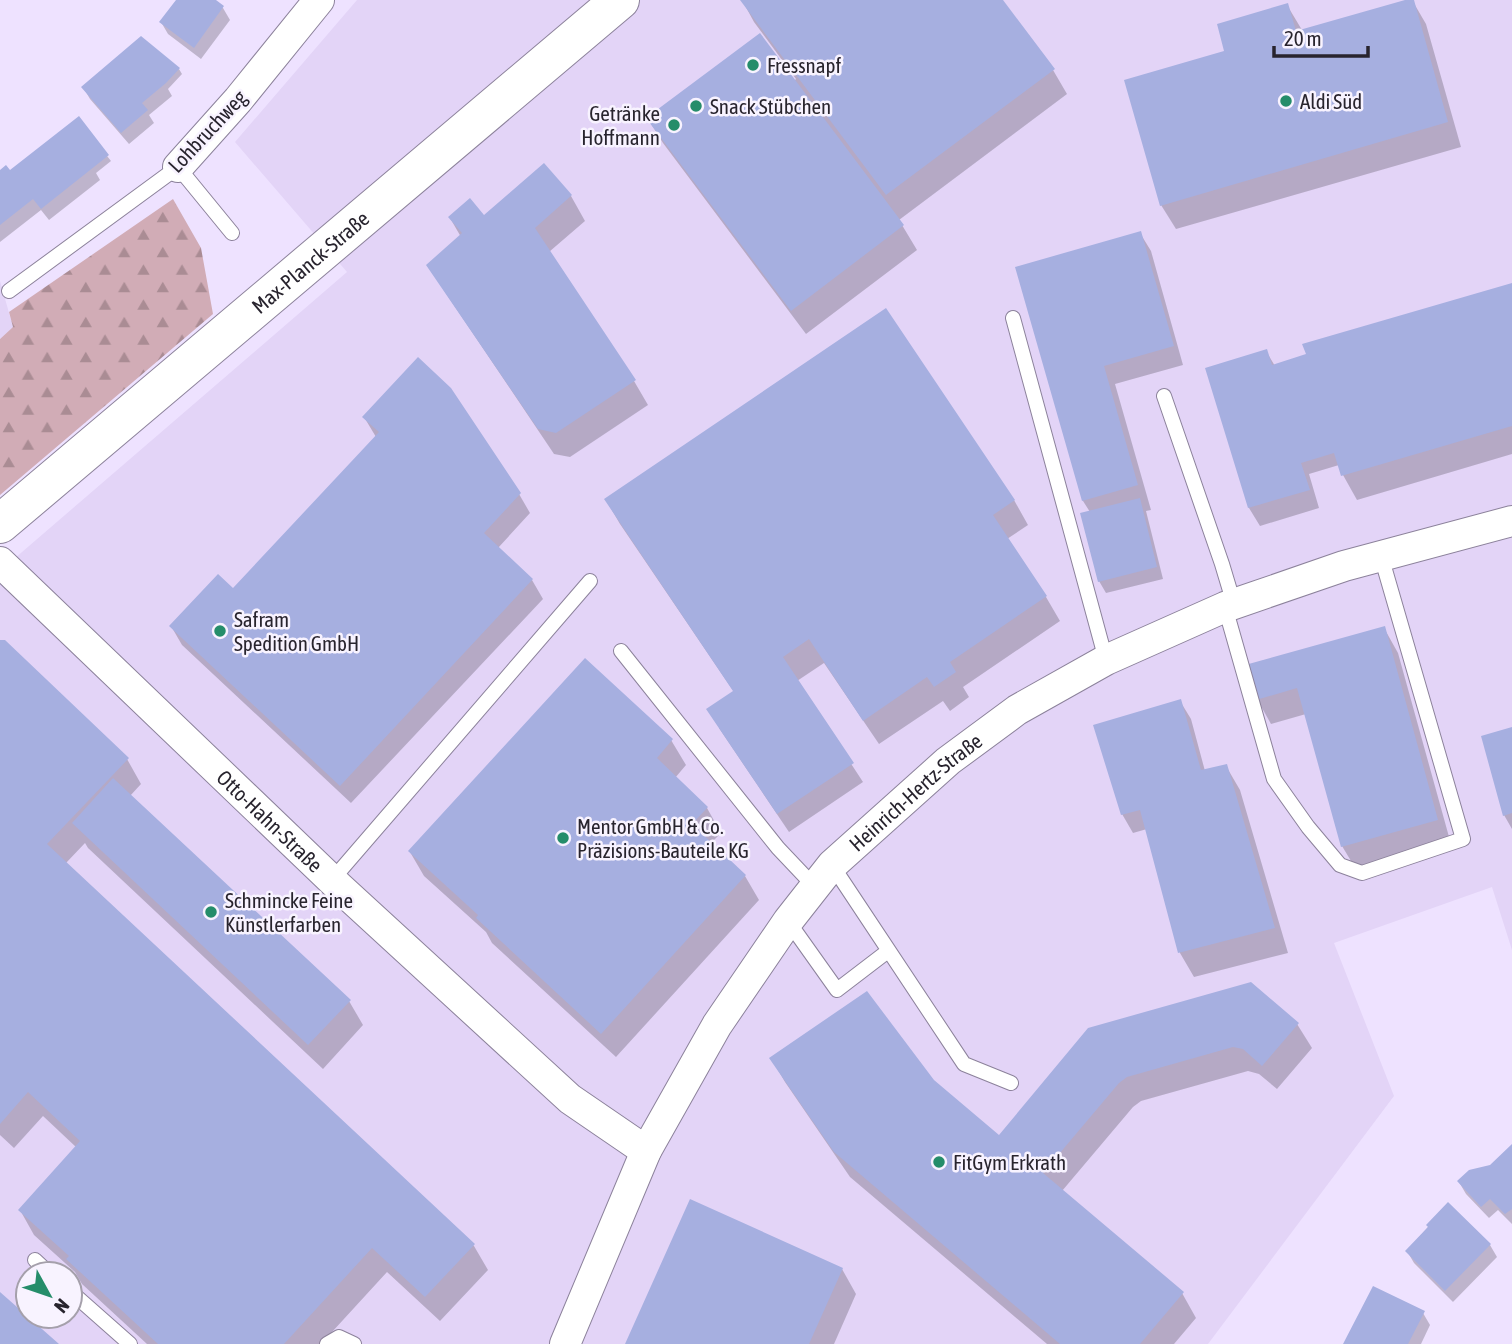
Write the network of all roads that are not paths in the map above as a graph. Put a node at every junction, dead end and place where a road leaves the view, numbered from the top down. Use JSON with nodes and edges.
{"nodes":[{"id":1,"x":319,"y":0,"type":"edge"},
{"id":2,"x":620,"y":0,"type":"edge"},
{"id":3,"x":177,"y":167,"type":"junction"},
{"id":4,"x":232,"y":233,"type":"dead end"},
{"id":5,"x":9,"y":291,"type":"dead end"},
{"id":6,"x":1013,"y":318,"type":"dead end"},
{"id":7,"x":1164,"y":396,"type":"dead end"},
{"id":8,"x":1512,"y":521,"type":"edge"},
{"id":9,"x":0,"y":524,"type":"edge"},
{"id":10,"x":1381,"y":556,"type":"junction"},
{"id":11,"x":0,"y":562,"type":"edge"},
{"id":12,"x":590,"y":581,"type":"dead end"},
{"id":13,"x":1229,"y":605,"type":"junction"},
{"id":14,"x":621,"y":651,"type":"dead end"},
{"id":15,"x":1107,"y":660,"type":"junction"},
{"id":16,"x":823,"y":876,"type":"junction"},
{"id":17,"x":332,"y":880,"type":"junction"},
{"id":18,"x":788,"y":921,"type":"junction"},
{"id":19,"x":888,"y":951,"type":"junction"},
{"id":20,"x":1011,"y":1083,"type":"dead end"},
{"id":21,"x":646,"y":1151,"type":"junction"},
{"id":22,"x":84,"y":1303,"type":"edge"},
{"id":23,"x":130,"y":1344,"type":"edge"},
{"id":24,"x":327,"y":1344,"type":"edge"},
{"id":25,"x":354,"y":1344,"type":"edge"},
{"id":26,"x":565,"y":1344,"type":"edge"}],
"edges":[{"from":1,"to":3,"type":"street","name":"Lohbruchweg"},
{"from":2,"to":9,"type":"street","name":"Max-Planck-Straße"},
{"from":3,"to":4,"type":"lane"},
{"from":3,"to":5,"type":"lane","name":"Lohbruchweg"},
{"from":6,"to":15,"type":"lane"},
{"from":7,"to":13,"type":"lane"},
{"from":8,"to":10,"type":"street","name":"Heinrich-Hertz-Straße"},
{"from":10,"to":13,"type":"street","name":"Heinrich-Hertz-Straße"},
{"from":10,"to":13,"type":"lane"},
{"from":11,"to":17,"type":"street","name":"Otto-Hahn-Straße"},
{"from":12,"to":17,"type":"lane"},
{"from":13,"to":15,"type":"street","name":"Heinrich-Hertz-Straße"},
{"from":14,"to":16,"type":"lane"},
{"from":15,"to":16,"type":"street","name":"Heinrich-Hertz-Straße"},
{"from":16,"to":18,"type":"street","name":"Heinrich-Hertz-Straße"},
{"from":16,"to":19,"type":"lane"},
{"from":17,"to":21,"type":"street","name":"Otto-Hahn-Straße"},
{"from":18,"to":19,"type":"lane"},
{"from":18,"to":21,"type":"street","name":"Heinrich-Hertz-Straße"},
{"from":19,"to":20,"type":"lane"},
{"from":21,"to":26,"type":"street","name":"Heinrich-Hertz-Straße"},
{"from":22,"to":23,"type":"lane"},
{"from":24,"to":25,"type":"lane"}]}
